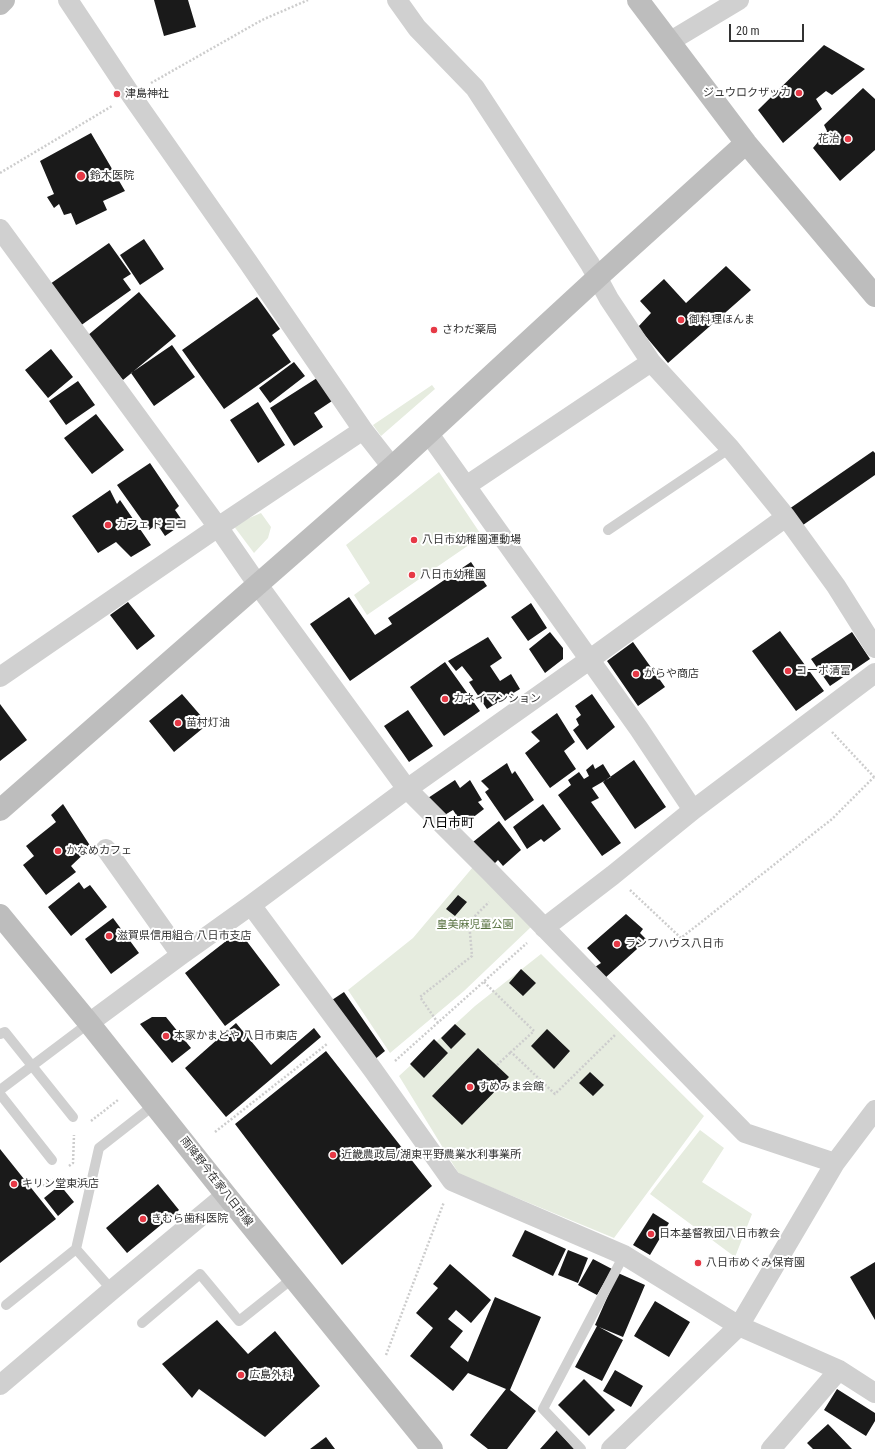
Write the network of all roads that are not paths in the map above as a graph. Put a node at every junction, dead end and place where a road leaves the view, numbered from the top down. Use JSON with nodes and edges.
{"nodes":[{"id":1,"x":4,"y":0,"type":"edge"},
{"id":2,"x":68,"y":0,"type":"edge"},
{"id":3,"x":397,"y":0,"type":"edge"},
{"id":4,"x":638,"y":0,"type":"edge"},
{"id":5,"x":739,"y":0,"type":"edge"},
{"id":6,"x":0,"y":4,"type":"edge"},
{"id":7,"x":670,"y":42,"type":"junction"},
{"id":8,"x":746,"y":143,"type":"junction"},
{"id":9,"x":0,"y":229,"type":"edge"},
{"id":10,"x":598,"y":277,"type":"junction"},
{"id":11,"x":875,"y":296,"type":"edge"},
{"id":12,"x":651,"y":362,"type":"junction"},
{"id":13,"x":363,"y":430,"type":"junction"},
{"id":14,"x":429,"y":434,"type":"junction"},
{"id":15,"x":730,"y":448,"type":"junction"},
{"id":16,"x":392,"y":467,"type":"junction"},
{"id":17,"x":466,"y":486,"type":"junction"},
{"id":18,"x":786,"y":517,"type":"junction"},
{"id":19,"x":218,"y":527,"type":"junction"},
{"id":20,"x":608,"y":530,"type":"dead end"},
{"id":21,"x":258,"y":585,"type":"junction"},
{"id":22,"x":875,"y":648,"type":"edge"},
{"id":23,"x":589,"y":660,"type":"junction"},
{"id":24,"x":875,"y":673,"type":"edge"},
{"id":25,"x":0,"y":678,"type":"edge"},
{"id":26,"x":407,"y":789,"type":"junction"},
{"id":27,"x":0,"y":810,"type":"edge"},
{"id":28,"x":693,"y":810,"type":"junction"},
{"id":29,"x":106,"y":849,"type":"dead end"},
{"id":30,"x":251,"y":905,"type":"junction"},
{"id":31,"x":0,"y":915,"type":"edge"},
{"id":32,"x":544,"y":928,"type":"junction"},
{"id":33,"x":181,"y":955,"type":"junction"},
{"id":34,"x":90,"y":1024,"type":"junction"},
{"id":35,"x":0,"y":1034,"type":"edge"},
{"id":36,"x":32,"y":1066,"type":"junction"},
{"id":37,"x":0,"y":1090,"type":"edge"},
{"id":38,"x":0,"y":1094,"type":"edge"},
{"id":39,"x":154,"y":1105,"type":"junction"},
{"id":40,"x":875,"y":1110,"type":"edge"},
{"id":41,"x":73,"y":1117,"type":"dead end"},
{"id":42,"x":52,"y":1160,"type":"dead end"},
{"id":43,"x":835,"y":1163,"type":"junction"},
{"id":44,"x":226,"y":1196,"type":"junction"},
{"id":45,"x":76,"y":1249,"type":"junction"},
{"id":46,"x":624,"y":1255,"type":"junction"},
{"id":47,"x":293,"y":1278,"type":"junction"},
{"id":48,"x":112,"y":1290,"type":"junction"},
{"id":49,"x":6,"y":1305,"type":"dead end"},
{"id":50,"x":142,"y":1323,"type":"dead end"},
{"id":51,"x":739,"y":1326,"type":"junction"},
{"id":52,"x":839,"y":1370,"type":"junction"},
{"id":53,"x":3,"y":1377,"type":"edge"},
{"id":54,"x":875,"y":1393,"type":"edge"},
{"id":55,"x":432,"y":1449,"type":"edge"},
{"id":56,"x":581,"y":1449,"type":"edge"},
{"id":57,"x":611,"y":1449,"type":"edge"},
{"id":58,"x":771,"y":1449,"type":"edge"}],
"edges":[{"from":1,"to":6,"type":"street"},
{"from":2,"to":13,"type":"street"},
{"from":3,"to":10,"type":"street"},
{"from":4,"to":7,"type":"street"},
{"from":5,"to":7,"type":"street"},
{"from":7,"to":8,"type":"street"},
{"from":8,"to":10,"type":"street"},
{"from":8,"to":11,"type":"street"},
{"from":9,"to":19,"type":"street"},
{"from":10,"to":12,"type":"street"},
{"from":10,"to":14,"type":"street"},
{"from":12,"to":15,"type":"street"},
{"from":12,"to":17,"type":"street"},
{"from":13,"to":16,"type":"street"},
{"from":13,"to":19,"type":"street"},
{"from":14,"to":16,"type":"street"},
{"from":14,"to":17,"type":"street"},
{"from":15,"to":18,"type":"street"},
{"from":15,"to":20,"type":"lane"},
{"from":16,"to":21,"type":"street"},
{"from":17,"to":23,"type":"street"},
{"from":18,"to":22,"type":"street"},
{"from":18,"to":23,"type":"street"},
{"from":19,"to":21,"type":"street"},
{"from":19,"to":25,"type":"street"},
{"from":21,"to":26,"type":"street"},
{"from":21,"to":27,"type":"street"},
{"from":23,"to":26,"type":"street"},
{"from":23,"to":28,"type":"street"},
{"from":24,"to":28,"type":"street"},
{"from":26,"to":30,"type":"street"},
{"from":26,"to":32,"type":"street"},
{"from":28,"to":32,"type":"street"},
{"from":29,"to":33,"type":"street"},
{"from":30,"to":33,"type":"street"},
{"from":30,"to":46,"type":"street"},
{"from":31,"to":34,"type":"street","name":"雨降野今在家八日市線"},
{"from":32,"to":43,"type":"street"},
{"from":33,"to":34,"type":"street"},
{"from":34,"to":36,"type":"lane"},
{"from":34,"to":39,"type":"street","name":"雨降野今在家八日市線"},
{"from":35,"to":36,"type":"lane"},
{"from":36,"to":37,"type":"lane"},
{"from":36,"to":41,"type":"lane"},
{"from":38,"to":42,"type":"lane"},
{"from":39,"to":44,"type":"street","name":"雨降野今在家八日市線"},
{"from":39,"to":45,"type":"lane"},
{"from":40,"to":43,"type":"street"},
{"from":43,"to":51,"type":"street"},
{"from":44,"to":47,"type":"street","name":"雨降野今在家八日市線"},
{"from":44,"to":48,"type":"street"},
{"from":45,"to":48,"type":"lane"},
{"from":45,"to":49,"type":"lane"},
{"from":46,"to":51,"type":"street"},
{"from":46,"to":56,"type":"lane"},
{"from":47,"to":50,"type":"lane"},
{"from":47,"to":55,"type":"street","name":"雨降野今在家八日市線"},
{"from":48,"to":53,"type":"street"},
{"from":51,"to":52,"type":"street"},
{"from":51,"to":57,"type":"street"},
{"from":52,"to":54,"type":"street"},
{"from":52,"to":58,"type":"street"}]}
